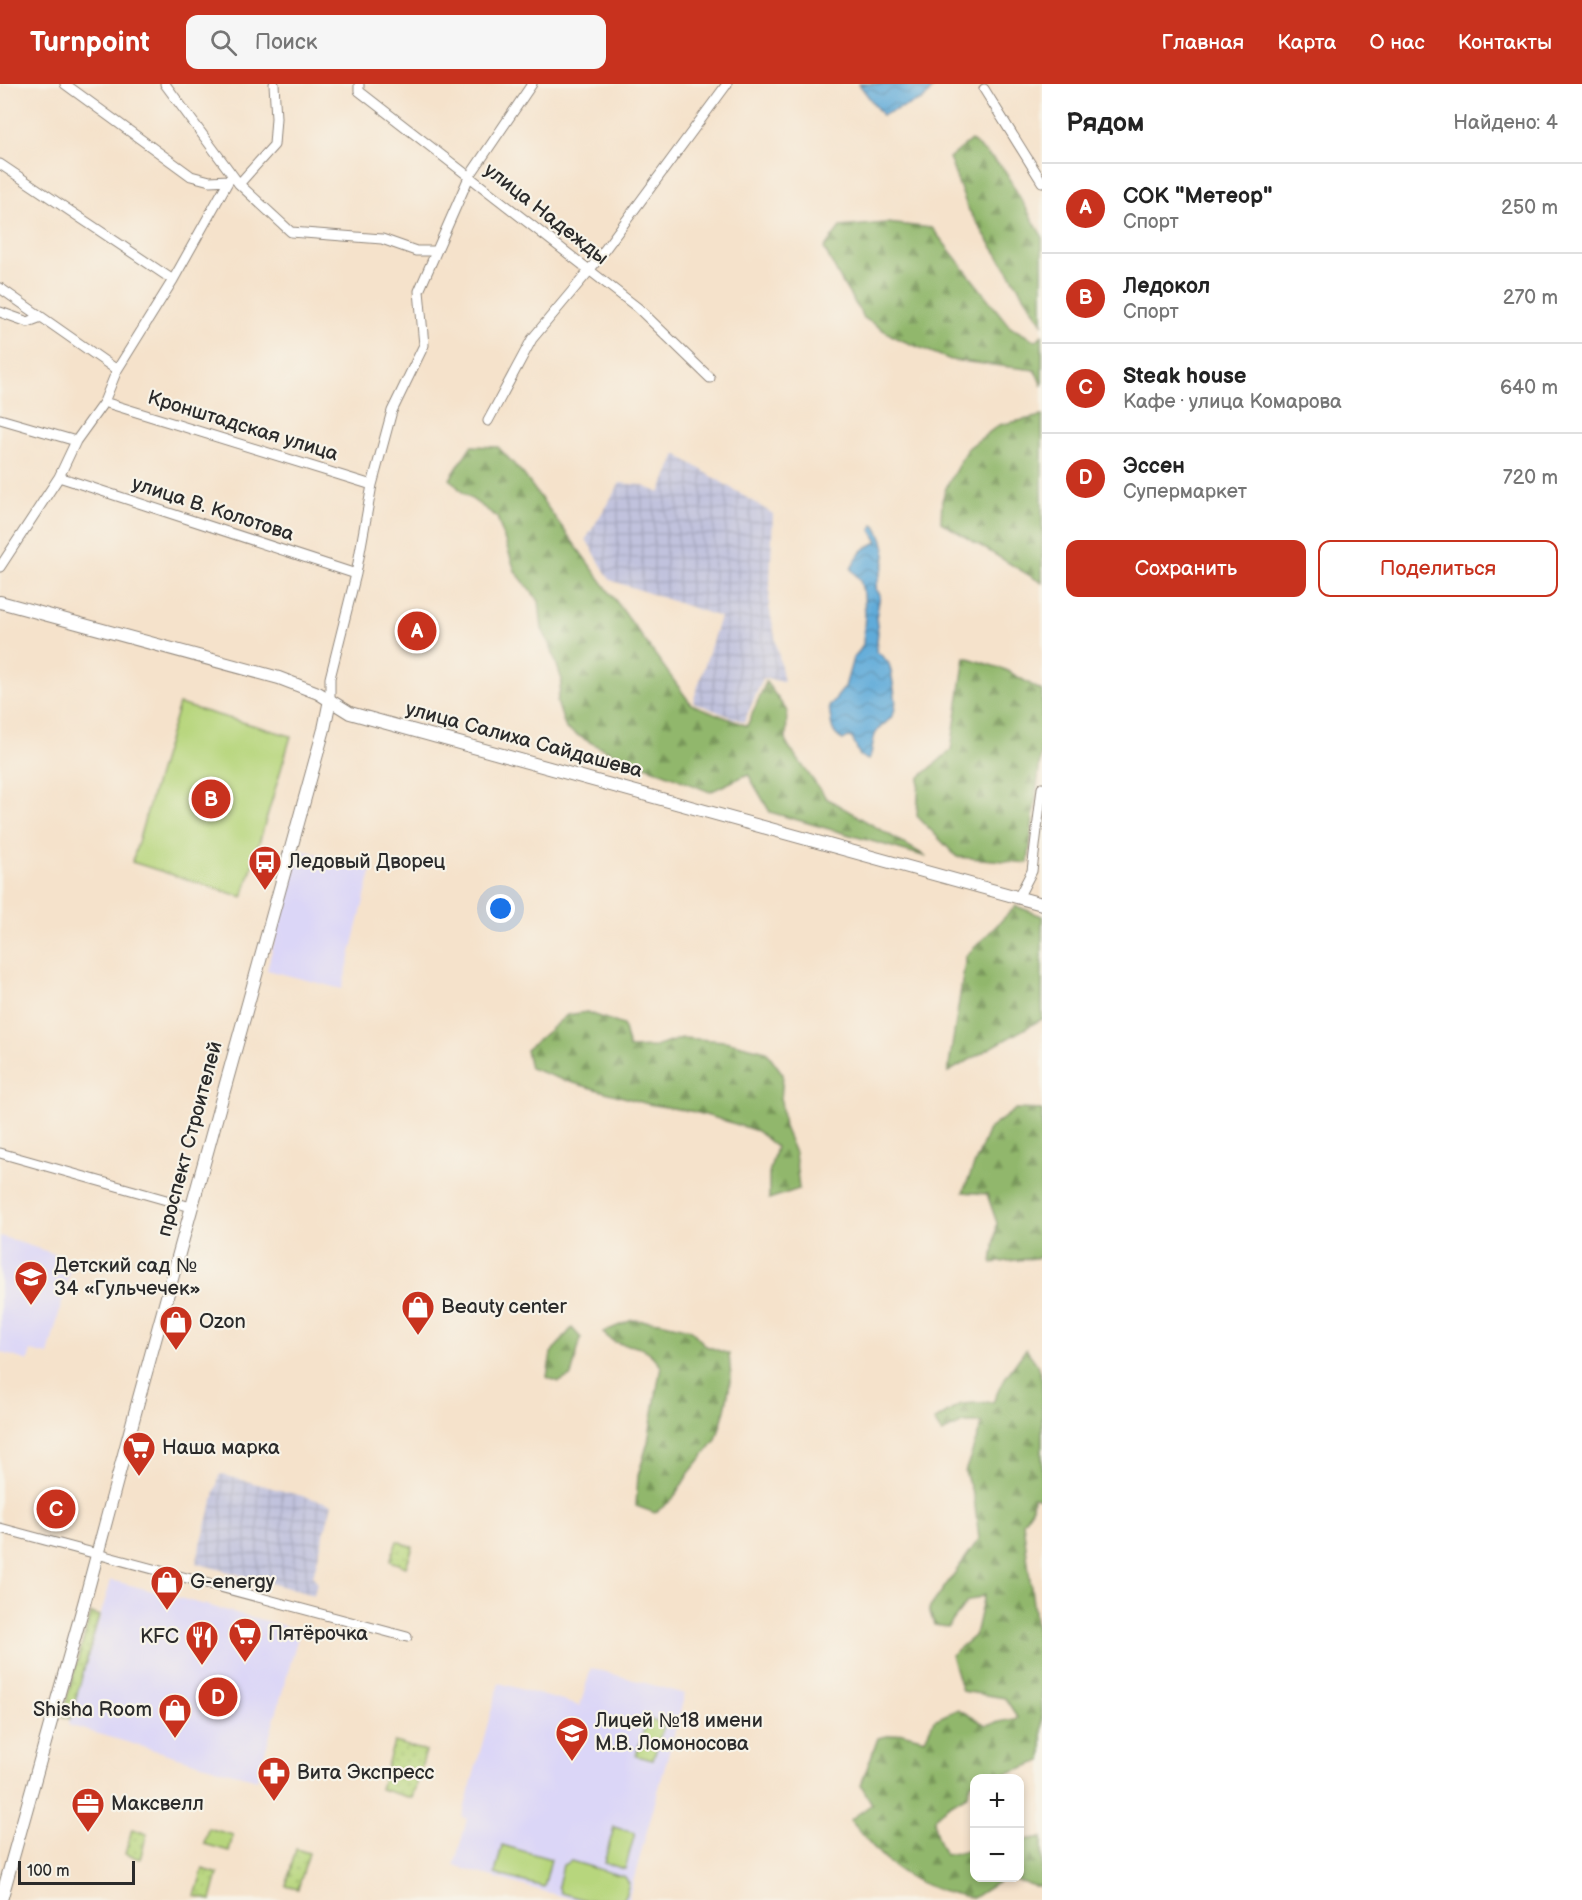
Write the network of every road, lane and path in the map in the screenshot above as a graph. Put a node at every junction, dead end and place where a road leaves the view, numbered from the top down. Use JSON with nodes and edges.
{"nodes":[{"id":1,"x":65,"y":84,"type":"edge"},
{"id":2,"x":165,"y":84,"type":"edge"},
{"id":3,"x":274,"y":84,"type":"edge"},
{"id":4,"x":358,"y":84,"type":"edge"},
{"id":5,"x":531,"y":84,"type":"edge"},
{"id":6,"x":727,"y":84,"type":"edge"},
{"id":7,"x":984,"y":90,"type":"dead end"},
{"id":8,"x":0,"y":164,"type":"edge"},
{"id":9,"x":469,"y":177,"type":"junction"},
{"id":10,"x":234,"y":181,"type":"junction"},
{"id":11,"x":1042,"y":182,"type":"edge"},
{"id":12,"x":436,"y":251,"type":"junction"},
{"id":13,"x":589,"y":271,"type":"junction"},
{"id":14,"x":173,"y":280,"type":"junction"},
{"id":15,"x":0,"y":288,"type":"edge"},
{"id":16,"x":0,"y":312,"type":"edge"},
{"id":17,"x":41,"y":316,"type":"junction"},
{"id":18,"x":117,"y":370,"type":"junction"},
{"id":19,"x":710,"y":378,"type":"dead end"},
{"id":20,"x":104,"y":402,"type":"junction"},
{"id":21,"x":0,"y":419,"type":"edge"},
{"id":22,"x":488,"y":421,"type":"dead end"},
{"id":23,"x":76,"y":441,"type":"junction"},
{"id":24,"x":59,"y":477,"type":"junction"},
{"id":25,"x":372,"y":485,"type":"junction"},
{"id":26,"x":0,"y":567,"type":"edge"},
{"id":27,"x":356,"y":574,"type":"junction"},
{"id":28,"x":0,"y":602,"type":"edge"},
{"id":29,"x":330,"y":700,"type":"junction"},
{"id":30,"x":1042,"y":788,"type":"edge"},
{"id":31,"x":1019,"y":896,"type":"junction"},
{"id":32,"x":1042,"y":904,"type":"edge"},
{"id":33,"x":0,"y":1153,"type":"edge"},
{"id":34,"x":191,"y":1207,"type":"junction"},
{"id":35,"x":0,"y":1528,"type":"edge"},
{"id":36,"x":97,"y":1554,"type":"junction"},
{"id":37,"x":407,"y":1637,"type":"dead end"},
{"id":38,"x":1,"y":1900,"type":"edge"}],
"edges":[{"from":1,"to":10,"type":"street"},
{"from":2,"to":10,"type":"street"},
{"from":3,"to":10,"type":"street"},
{"from":4,"to":9,"type":"street","name":"улица Надежды"},
{"from":5,"to":9,"type":"street"},
{"from":6,"to":13,"type":"street"},
{"from":7,"to":11,"type":"street"},
{"from":8,"to":14,"type":"street"},
{"from":9,"to":12,"type":"street"},
{"from":9,"to":13,"type":"street","name":"улица Надежды"},
{"from":10,"to":12,"type":"street"},
{"from":10,"to":14,"type":"street"},
{"from":12,"to":25,"type":"street"},
{"from":13,"to":19,"type":"street","name":"улица Надежды"},
{"from":13,"to":22,"type":"street"},
{"from":14,"to":18,"type":"street"},
{"from":15,"to":17,"type":"street"},
{"from":16,"to":17,"type":"street"},
{"from":17,"to":18,"type":"street"},
{"from":18,"to":20,"type":"street"},
{"from":20,"to":23,"type":"street"},
{"from":20,"to":25,"type":"street","name":"Кронштадская улица"},
{"from":21,"to":23,"type":"street"},
{"from":23,"to":24,"type":"street"},
{"from":24,"to":26,"type":"street"},
{"from":24,"to":27,"type":"street","name":"улица В. Колотова"},
{"from":25,"to":27,"type":"street"},
{"from":27,"to":29,"type":"street"},
{"from":28,"to":29,"type":"street","name":"улица Салиха Сайдашева"},
{"from":29,"to":31,"type":"street","name":"улица Салиха Сайдашева"},
{"from":29,"to":34,"type":"street","name":"проспект Строителей"},
{"from":30,"to":31,"type":"street"},
{"from":31,"to":32,"type":"street","name":"улица Салиха Сайдашева"},
{"from":33,"to":34,"type":"street"},
{"from":34,"to":36,"type":"street","name":"проспект Строителей"},
{"from":35,"to":36,"type":"street"},
{"from":36,"to":37,"type":"street"},
{"from":36,"to":38,"type":"street","name":"проспект Строителей"}]}
